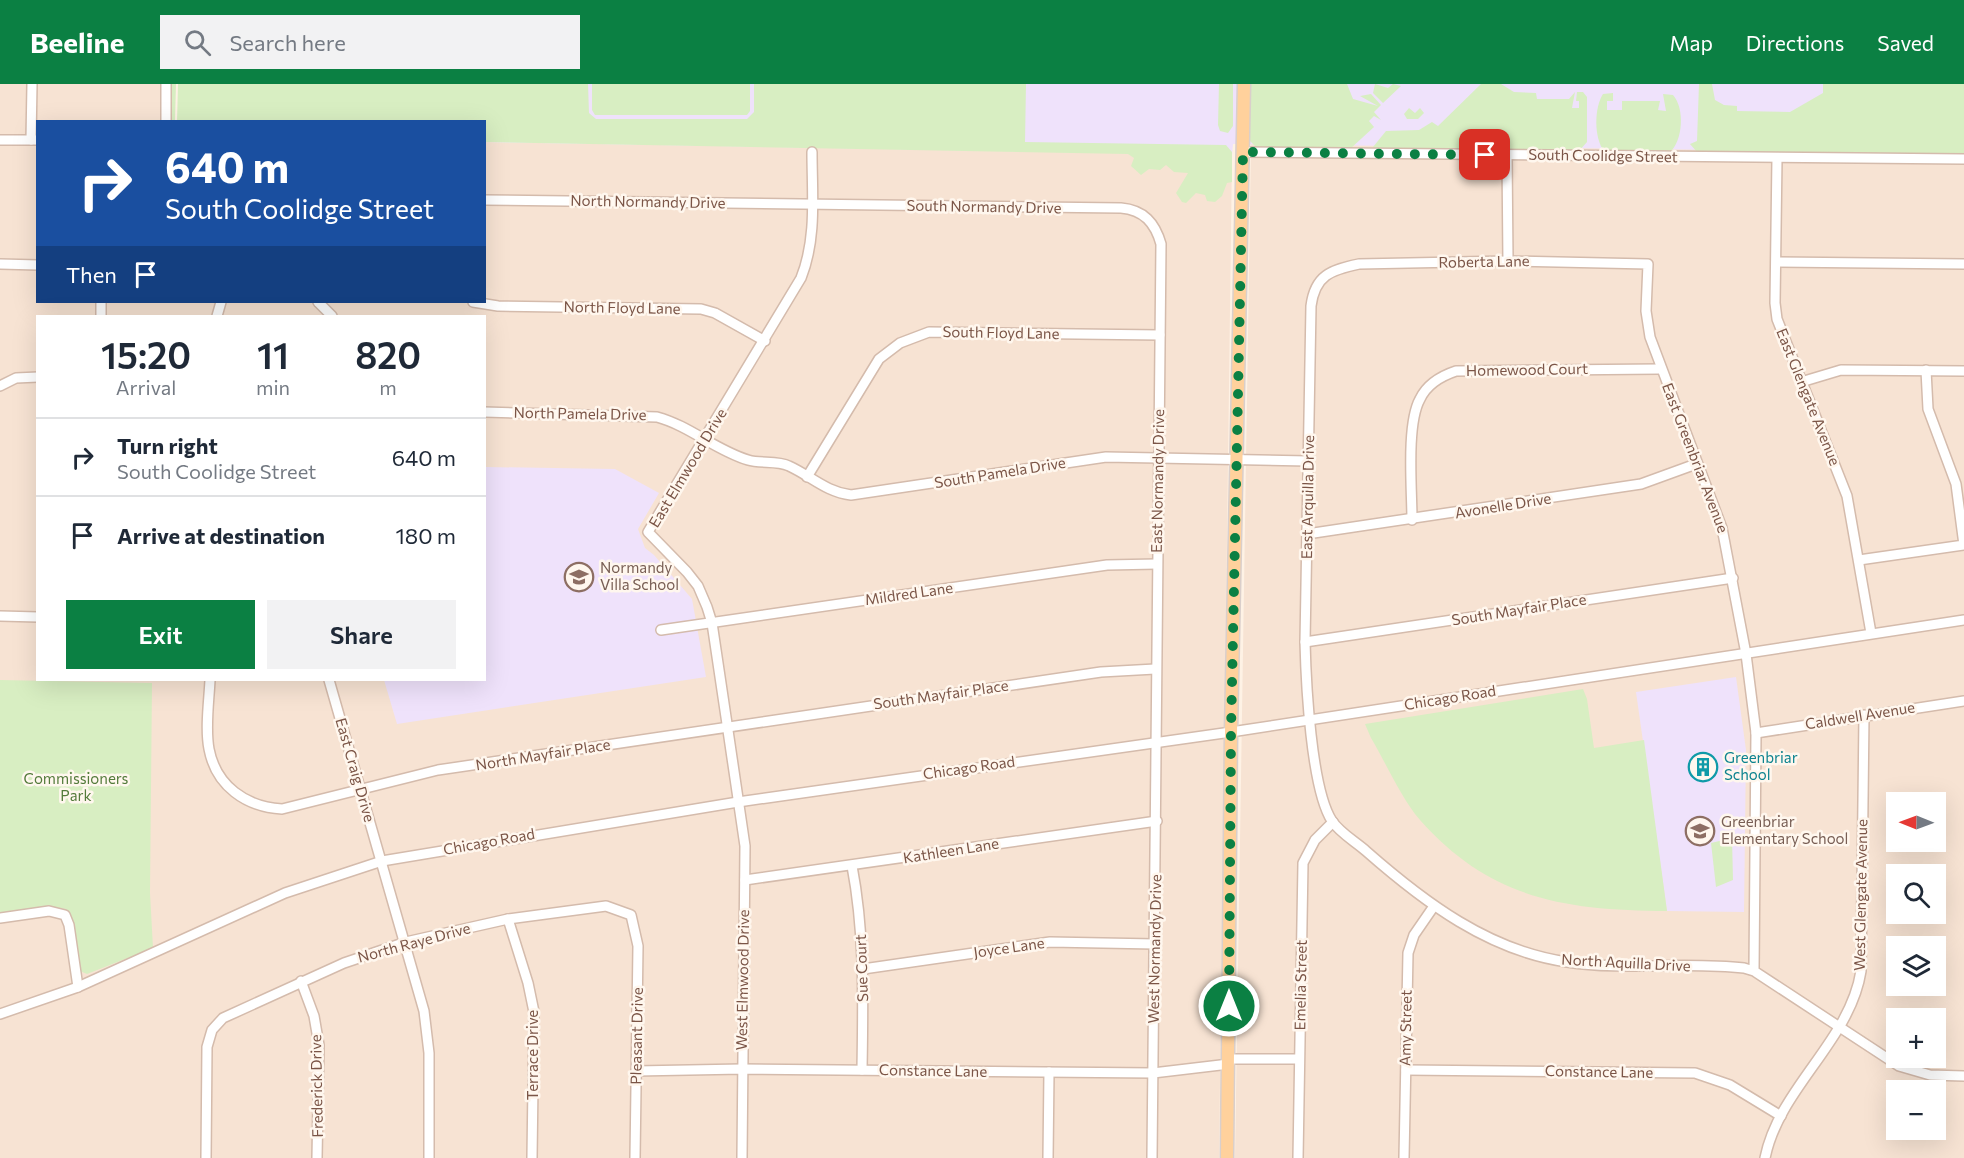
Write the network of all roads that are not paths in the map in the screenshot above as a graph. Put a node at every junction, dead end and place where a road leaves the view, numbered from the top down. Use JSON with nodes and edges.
{"nodes":[{"id":1,"x":32,"y":84,"type":"edge"},
{"id":2,"x":166,"y":84,"type":"edge"},
{"id":3,"x":1244,"y":84,"type":"edge"},
{"id":4,"x":166,"y":120,"type":"edge"},
{"id":5,"x":0,"y":140,"type":"edge"},
{"id":6,"x":34,"y":140,"type":"edge"},
{"id":7,"x":812,"y":152,"type":"dead end"},
{"id":8,"x":1243,"y":152,"type":"junction"},
{"id":9,"x":1507,"y":155,"type":"junction"},
{"id":10,"x":1777,"y":158,"type":"junction"},
{"id":11,"x":1964,"y":159,"type":"edge"},
{"id":12,"x":486,"y":200,"type":"edge"},
{"id":13,"x":812,"y":204,"type":"junction"},
{"id":14,"x":1152,"y":223,"type":"joint"},
{"id":15,"x":1508,"y":261,"type":"junction"},
{"id":16,"x":1777,"y":262,"type":"junction"},
{"id":17,"x":0,"y":264,"type":"edge"},
{"id":18,"x":1648,"y":264,"type":"joint"},
{"id":19,"x":1964,"y":264,"type":"edge"},
{"id":20,"x":36,"y":265,"type":"edge"},
{"id":21,"x":1323,"y":277,"type":"joint"},
{"id":22,"x":319,"y":303,"type":"edge"},
{"id":23,"x":479,"y":303,"type":"edge"},
{"id":24,"x":331,"y":315,"type":"edge"},
{"id":25,"x":1160,"y":335,"type":"junction"},
{"id":26,"x":765,"y":341,"type":"junction"},
{"id":27,"x":1660,"y":369,"type":"junction"},
{"id":28,"x":1926,"y":370,"type":"junction"},
{"id":29,"x":1964,"y":371,"type":"edge"},
{"id":30,"x":36,"y":377,"type":"edge"},
{"id":31,"x":1802,"y":382,"type":"junction"},
{"id":32,"x":0,"y":386,"type":"edge"},
{"id":33,"x":486,"y":412,"type":"edge"},
{"id":34,"x":705,"y":441,"type":"junction"},
{"id":35,"x":1159,"y":459,"type":"junction"},
{"id":36,"x":1238,"y":461,"type":"junction"},
{"id":37,"x":1308,"y":461,"type":"junction"},
{"id":38,"x":1696,"y":464,"type":"junction"},
{"id":39,"x":807,"y":477,"type":"junction"},
{"id":40,"x":1412,"y":520,"type":"junction"},
{"id":41,"x":1307,"y":534,"type":"junction"},
{"id":42,"x":1964,"y":545,"type":"edge"},
{"id":43,"x":1859,"y":560,"type":"junction"},
{"id":44,"x":1157,"y":564,"type":"junction"},
{"id":45,"x":1733,"y":578,"type":"junction"},
{"id":46,"x":0,"y":616,"type":"edge"},
{"id":47,"x":36,"y":617,"type":"edge"},
{"id":48,"x":1964,"y":620,"type":"edge"},
{"id":49,"x":712,"y":623,"type":"junction"},
{"id":50,"x":661,"y":630,"type":"dead end"},
{"id":51,"x":1870,"y":633,"type":"junction"},
{"id":52,"x":1305,"y":642,"type":"junction"},
{"id":53,"x":1746,"y":654,"type":"junction"},
{"id":54,"x":1155,"y":669,"type":"junction"},
{"id":55,"x":210,"y":681,"type":"edge"},
{"id":56,"x":329,"y":681,"type":"edge"},
{"id":57,"x":1964,"y":701,"type":"edge"},
{"id":58,"x":1864,"y":715,"type":"junction"},
{"id":59,"x":1310,"y":720,"type":"junction"},
{"id":60,"x":728,"y":727,"type":"junction"},
{"id":61,"x":1231,"y":732,"type":"junction"},
{"id":62,"x":1756,"y":733,"type":"junction"},
{"id":63,"x":1155,"y":741,"type":"junction"},
{"id":64,"x":361,"y":789,"type":"junction"},
{"id":65,"x":738,"y":802,"type":"junction"},
{"id":66,"x":1157,"y":821,"type":"junction"},
{"id":67,"x":1333,"y":822,"type":"junction"},
{"id":68,"x":382,"y":861,"type":"junction"},
{"id":69,"x":852,"y":866,"type":"junction"},
{"id":70,"x":745,"y":880,"type":"junction"},
{"id":71,"x":1434,"y":906,"type":"junction"},
{"id":72,"x":631,"y":915,"type":"joint"},
{"id":73,"x":0,"y":918,"type":"edge"},
{"id":74,"x":508,"y":919,"type":"junction"},
{"id":75,"x":405,"y":942,"type":"junction"},
{"id":76,"x":1155,"y":944,"type":"junction"},
{"id":77,"x":863,"y":969,"type":"junction"},
{"id":78,"x":1754,"y":971,"type":"junction"},
{"id":79,"x":300,"y":981,"type":"junction"},
{"id":80,"x":78,"y":987,"type":"junction"},
{"id":81,"x":0,"y":1014,"type":"edge"},
{"id":82,"x":1838,"y":1027,"type":"junction"},
{"id":83,"x":1299,"y":1059,"type":"junction"},
{"id":84,"x":1229,"y":1061,"type":"junction"},
{"id":85,"x":742,"y":1069,"type":"junction"},
{"id":86,"x":862,"y":1070,"type":"junction"},
{"id":87,"x":1406,"y":1070,"type":"junction"},
{"id":88,"x":636,"y":1071,"type":"junction"},
{"id":89,"x":1049,"y":1072,"type":"junction"},
{"id":90,"x":1153,"y":1073,"type":"junction"},
{"id":91,"x":1964,"y":1076,"type":"edge"},
{"id":92,"x":1781,"y":1116,"type":"junction"},
{"id":93,"x":206,"y":1158,"type":"edge"},
{"id":94,"x":317,"y":1158,"type":"edge"},
{"id":95,"x":429,"y":1158,"type":"edge"},
{"id":96,"x":532,"y":1158,"type":"edge"},
{"id":97,"x":634,"y":1158,"type":"edge"},
{"id":98,"x":742,"y":1158,"type":"edge"},
{"id":99,"x":1048,"y":1158,"type":"edge"},
{"id":100,"x":1152,"y":1158,"type":"edge"},
{"id":101,"x":1227,"y":1158,"type":"edge"},
{"id":102,"x":1298,"y":1158,"type":"edge"},
{"id":103,"x":1404,"y":1158,"type":"edge"},
{"id":104,"x":1765,"y":1158,"type":"edge"}],
"edges":[{"from":1,"to":6,"type":"street"},
{"from":2,"to":4,"type":"street"},
{"from":3,"to":8,"type":"main road"},
{"from":5,"to":6,"type":"street"},
{"from":7,"to":13,"type":"street","name":"East Elmwood Drive"},
{"from":8,"to":9,"type":"street","name":"South Coolidge Street"},
{"from":8,"to":36,"type":"main road"},
{"from":9,"to":10,"type":"street","name":"South Coolidge Street"},
{"from":9,"to":15,"type":"street"},
{"from":10,"to":11,"type":"street","name":"South Coolidge Street"},
{"from":10,"to":16,"type":"street","name":"East Glengate Avenue"},
{"from":12,"to":13,"type":"street","name":"North Normandy Drive"},
{"from":13,"to":14,"type":"street","name":"South Normandy Drive"},
{"from":13,"to":26,"type":"street","name":"East Elmwood Drive"},
{"from":14,"to":25,"type":"street","name":"East Normandy Drive"},
{"from":15,"to":18,"type":"street","name":"Roberta Lane"},
{"from":15,"to":21,"type":"street","name":"Roberta Lane"},
{"from":16,"to":19,"type":"street"},
{"from":16,"to":31,"type":"street","name":"East Glengate Avenue"},
{"from":17,"to":20,"type":"street"},
{"from":18,"to":27,"type":"street","name":"East Greenbriar Avenue"},
{"from":21,"to":37,"type":"street","name":"East Arquilla Drive"},
{"from":22,"to":24,"type":"street"},
{"from":23,"to":26,"type":"street","name":"North Floyd Lane"},
{"from":25,"to":35,"type":"street","name":"East Normandy Drive"},
{"from":25,"to":39,"type":"street","name":"South Floyd Lane"},
{"from":26,"to":34,"type":"street","name":"East Elmwood Drive"},
{"from":27,"to":38,"type":"street","name":"East Greenbriar Avenue"},
{"from":27,"to":40,"type":"street","name":"Homewood Court"},
{"from":28,"to":29,"type":"street"},
{"from":28,"to":31,"type":"street"},
{"from":28,"to":42,"type":"street"},
{"from":30,"to":32,"type":"street"},
{"from":31,"to":43,"type":"street","name":"East Glengate Avenue"},
{"from":33,"to":34,"type":"street","name":"North Pamela Drive"},
{"from":34,"to":39,"type":"street","name":"South Pamela Drive"},
{"from":34,"to":49,"type":"street","name":"East Elmwood Drive"},
{"from":35,"to":36,"type":"street","name":"South Pamela Drive"},
{"from":35,"to":39,"type":"street","name":"South Pamela Drive"},
{"from":35,"to":44,"type":"street","name":"East Normandy Drive"},
{"from":36,"to":37,"type":"street","name":"South Pamela Drive"},
{"from":36,"to":61,"type":"main road"},
{"from":37,"to":41,"type":"street","name":"East Arquilla Drive"},
{"from":38,"to":40,"type":"street","name":"Avonelle Drive"},
{"from":38,"to":45,"type":"street","name":"East Greenbriar Avenue"},
{"from":40,"to":41,"type":"street","name":"Avonelle Drive"},
{"from":41,"to":52,"type":"street","name":"East Arquilla Drive"},
{"from":42,"to":43,"type":"street"},
{"from":43,"to":51,"type":"street","name":"East Glengate Avenue"},
{"from":44,"to":49,"type":"street","name":"Mildred Lane"},
{"from":44,"to":54,"type":"street","name":"East Normandy Drive"},
{"from":45,"to":52,"type":"street","name":"South Mayfair Place"},
{"from":45,"to":53,"type":"street","name":"East Greenbriar Avenue"},
{"from":46,"to":47,"type":"street"},
{"from":48,"to":51,"type":"street","name":"Chicago Road"},
{"from":49,"to":50,"type":"street","name":"Mildred Lane"},
{"from":49,"to":60,"type":"street","name":"East Elmwood Drive"},
{"from":51,"to":53,"type":"street","name":"Chicago Road"},
{"from":52,"to":59,"type":"street","name":"East Arquilla Drive"},
{"from":53,"to":59,"type":"street","name":"Chicago Road"},
{"from":53,"to":62,"type":"street","name":"East Greenbriar Avenue"},
{"from":54,"to":60,"type":"street","name":"South Mayfair Place"},
{"from":54,"to":63,"type":"street","name":"East Normandy Drive"},
{"from":55,"to":64,"type":"street","name":"North Mayfair Place"},
{"from":56,"to":64,"type":"street","name":"East Craig Drive"},
{"from":57,"to":58,"type":"street","name":"Caldwell Avenue"},
{"from":58,"to":62,"type":"street","name":"Caldwell Avenue"},
{"from":58,"to":82,"type":"street","name":"West Glengate Avenue"},
{"from":59,"to":61,"type":"street","name":"Chicago Road"},
{"from":59,"to":67,"type":"street","name":"North Aquilla Drive"},
{"from":60,"to":64,"type":"street","name":"North Mayfair Place"},
{"from":60,"to":65,"type":"street","name":"East Elmwood Drive"},
{"from":61,"to":63,"type":"street","name":"Chicago Road"},
{"from":61,"to":84,"type":"main road"},
{"from":62,"to":78,"type":"street","name":"East Greenbriar Avenue"},
{"from":63,"to":65,"type":"street","name":"Chicago Road"},
{"from":63,"to":66,"type":"street","name":"West Normandy Drive"},
{"from":64,"to":68,"type":"street","name":"East Craig Drive"},
{"from":65,"to":68,"type":"street","name":"Chicago Road"},
{"from":65,"to":70,"type":"street","name":"West Elmwood Drive"},
{"from":66,"to":69,"type":"street","name":"Kathleen Lane"},
{"from":66,"to":76,"type":"street","name":"West Normandy Drive"},
{"from":67,"to":71,"type":"street","name":"North Aquilla Drive"},
{"from":67,"to":83,"type":"street","name":"Emelia Street"},
{"from":68,"to":75,"type":"street","name":"East Craig Drive"},
{"from":68,"to":80,"type":"street","name":"Chicago Road"},
{"from":69,"to":70,"type":"street","name":"Kathleen Lane"},
{"from":69,"to":77,"type":"street","name":"Sue Court"},
{"from":70,"to":85,"type":"street","name":"West Elmwood Drive"},
{"from":71,"to":78,"type":"street","name":"North Aquilla Drive"},
{"from":71,"to":87,"type":"street","name":"Amy Street"},
{"from":72,"to":74,"type":"street","name":"North Raye Drive"},
{"from":72,"to":88,"type":"street","name":"Pleasant Drive"},
{"from":73,"to":80,"type":"street"},
{"from":74,"to":75,"type":"street","name":"North Raye Drive"},
{"from":74,"to":96,"type":"street","name":"Terrace Drive"},
{"from":75,"to":79,"type":"street","name":"North Raye Drive"},
{"from":75,"to":95,"type":"street","name":"East Craig Drive"},
{"from":76,"to":77,"type":"street","name":"Joyce Lane"},
{"from":76,"to":90,"type":"street","name":"West Normandy Drive"},
{"from":77,"to":86,"type":"street","name":"Sue Court"},
{"from":78,"to":82,"type":"street","name":"North Aquilla Drive"},
{"from":79,"to":93,"type":"street","name":"North Raye Drive"},
{"from":79,"to":94,"type":"street","name":"Frederick Drive"},
{"from":80,"to":81,"type":"street","name":"Chicago Road"},
{"from":82,"to":91,"type":"street","name":"North Aquilla Drive"},
{"from":82,"to":92,"type":"street","name":"West Glengate Avenue"},
{"from":83,"to":84,"type":"street","name":"Constance Lane"},
{"from":83,"to":102,"type":"street","name":"Emelia Street"},
{"from":84,"to":90,"type":"street","name":"Constance Lane"},
{"from":84,"to":101,"type":"main road"},
{"from":85,"to":86,"type":"street","name":"Constance Lane"},
{"from":85,"to":88,"type":"street","name":"Constance Lane"},
{"from":85,"to":98,"type":"street","name":"West Elmwood Drive"},
{"from":86,"to":89,"type":"street","name":"Constance Lane"},
{"from":87,"to":92,"type":"street","name":"Constance Lane"},
{"from":87,"to":103,"type":"street","name":"Amy Street"},
{"from":88,"to":97,"type":"street","name":"Pleasant Drive"},
{"from":89,"to":90,"type":"street","name":"Constance Lane"},
{"from":89,"to":99,"type":"street"},
{"from":90,"to":100,"type":"street","name":"West Normandy Drive"},
{"from":92,"to":104,"type":"street","name":"West Glengate Avenue"}]}
